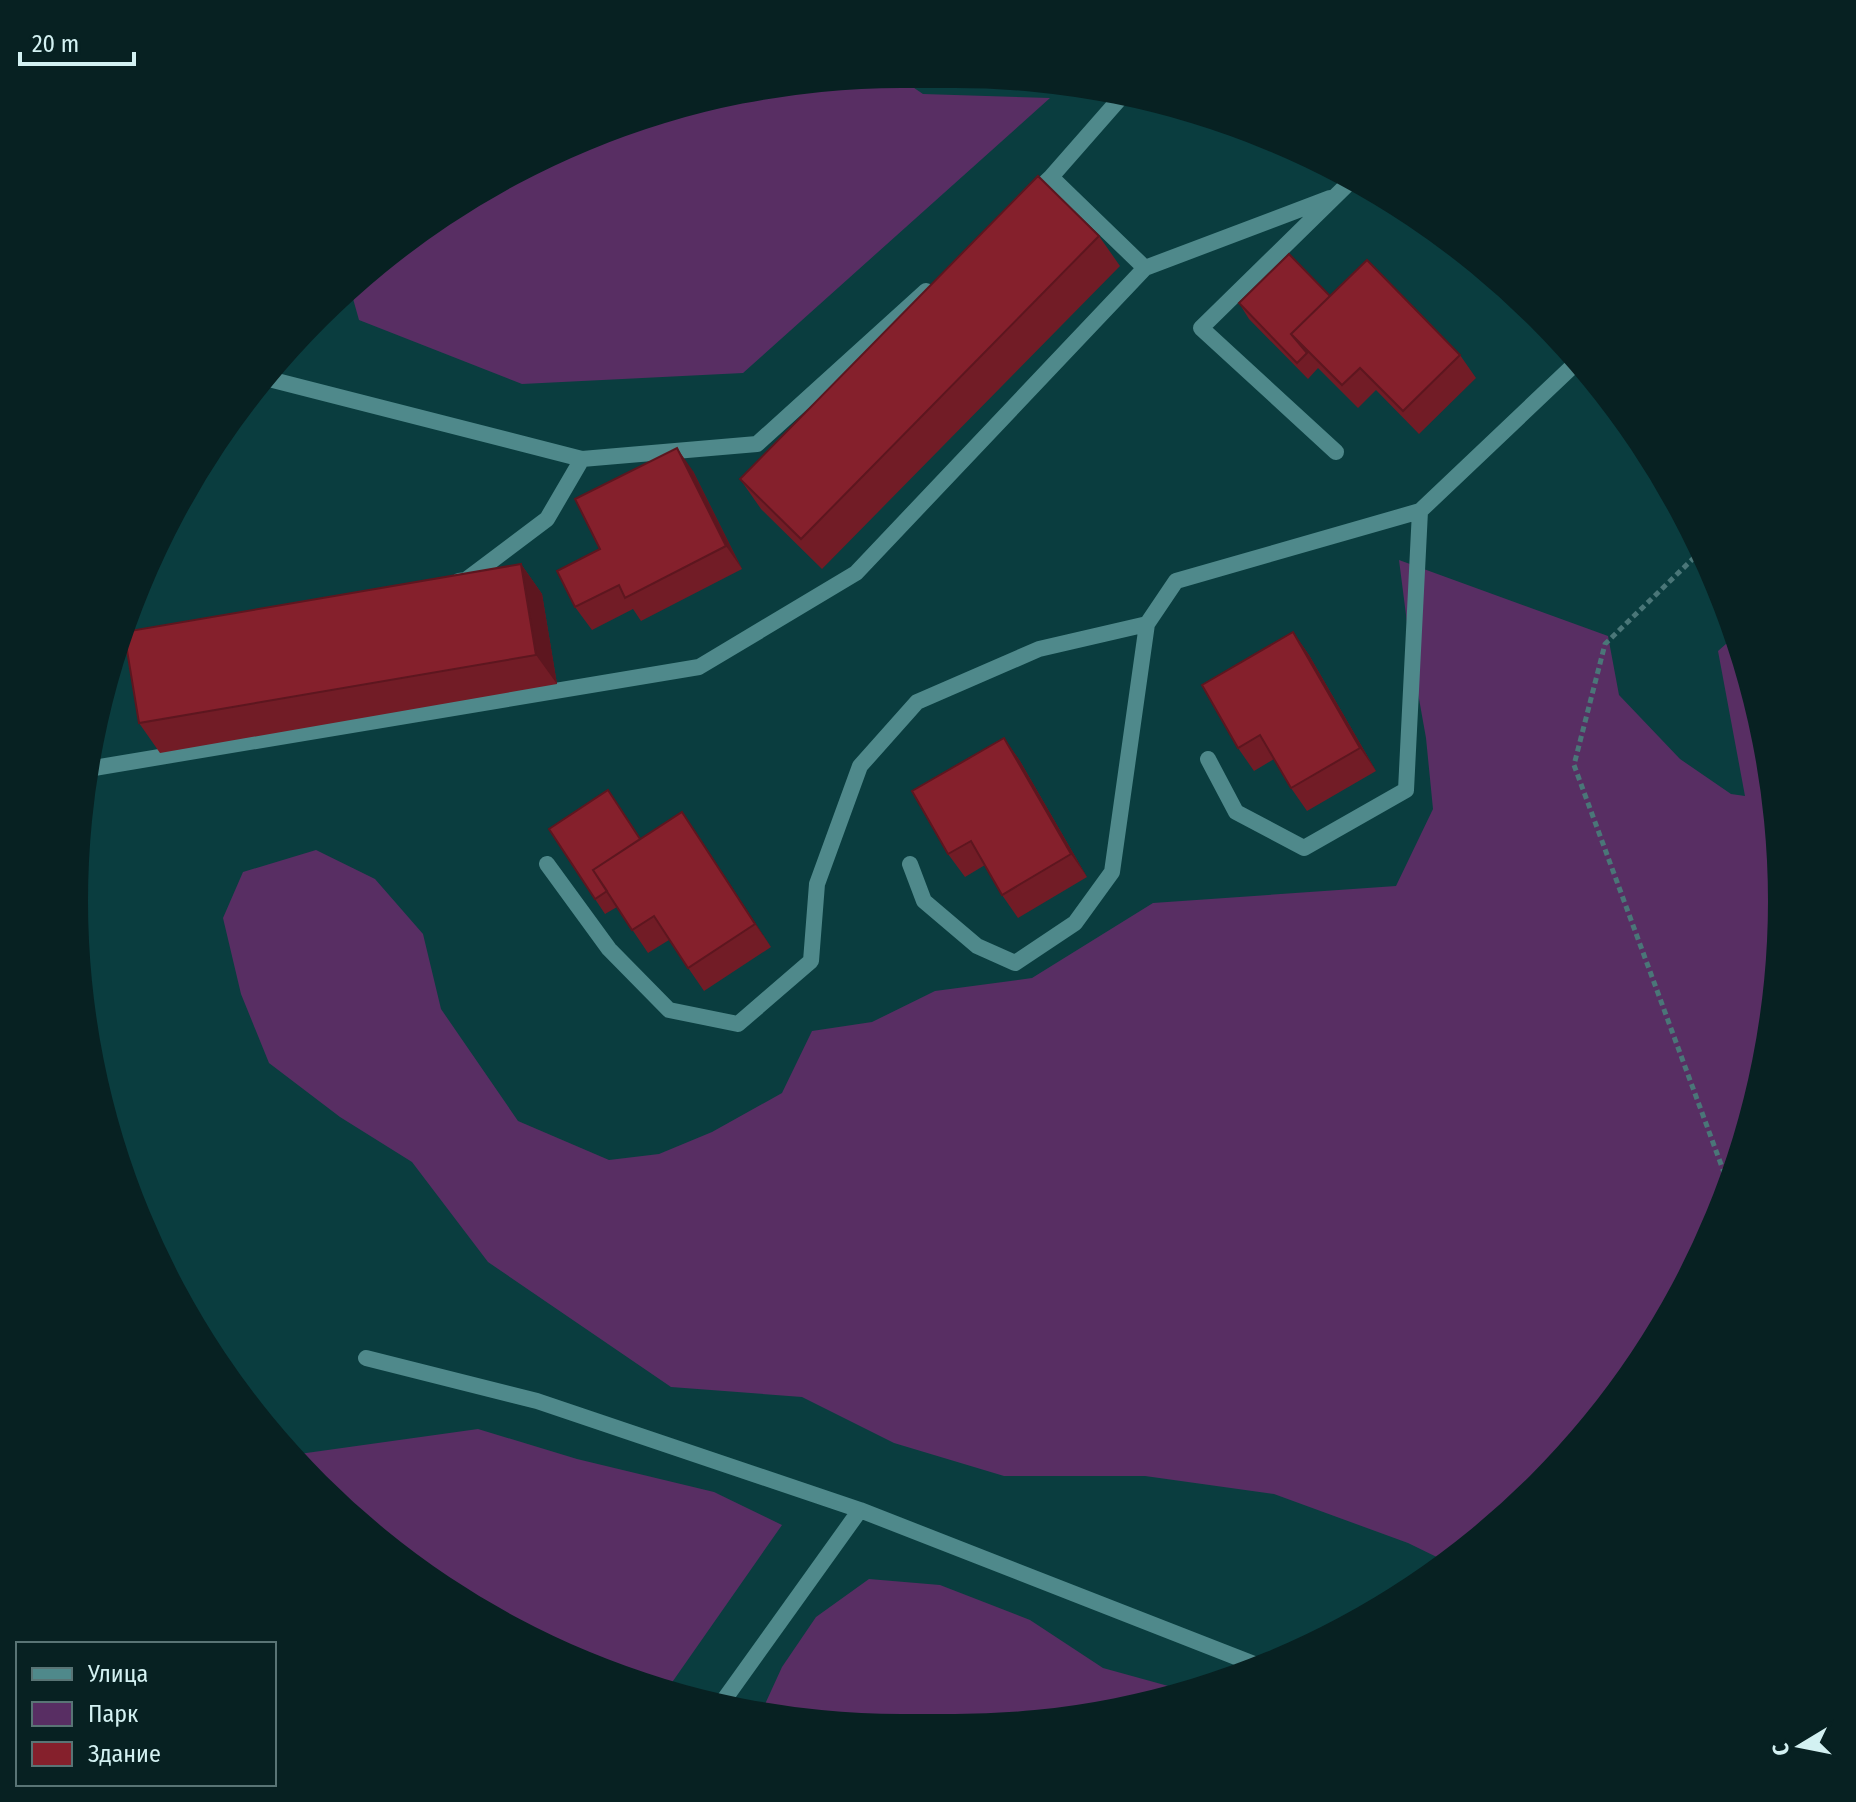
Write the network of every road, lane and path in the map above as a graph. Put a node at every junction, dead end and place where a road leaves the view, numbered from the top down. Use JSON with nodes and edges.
{"nodes":[{"id":1,"x":1115,"y":104,"type":"edge"},
{"id":2,"x":1051,"y":177,"type":"junction"},
{"id":3,"x":1343,"y":187,"type":"edge"},
{"id":4,"x":1330,"y":198,"type":"junction"},
{"id":5,"x":1016,"y":209,"type":"edge"},
{"id":6,"x":1145,"y":268,"type":"junction"},
{"id":7,"x":934,"y":284,"type":"edge"},
{"id":8,"x":1569,"y":369,"type":"edge"},
{"id":9,"x":277,"y":381,"type":"edge"},
{"id":10,"x":1336,"y":452,"type":"dead end"},
{"id":11,"x":582,"y":459,"type":"junction"},
{"id":12,"x":1420,"y":511,"type":"junction"},
{"id":13,"x":1692,"y":559,"type":"edge"},
{"id":14,"x":450,"y":583,"type":"edge"},
{"id":15,"x":1147,"y":624,"type":"junction"},
{"id":16,"x":1208,"y":759,"type":"dead end"},
{"id":17,"x":100,"y":767,"type":"edge"},
{"id":18,"x":547,"y":864,"type":"dead end"},
{"id":19,"x":910,"y":864,"type":"dead end"},
{"id":20,"x":1723,"y":1168,"type":"edge"},
{"id":21,"x":366,"y":1358,"type":"dead end"},
{"id":22,"x":860,"y":1510,"type":"junction"},
{"id":23,"x":1244,"y":1660,"type":"edge"},
{"id":24,"x":728,"y":1695,"type":"edge"}],
"edges":[{"from":1,"to":2,"type":"street"},
{"from":2,"to":5,"type":"street"},
{"from":2,"to":6,"type":"street"},
{"from":3,"to":4,"type":"street"},
{"from":4,"to":6,"type":"street"},
{"from":4,"to":10,"type":"street"},
{"from":6,"to":17,"type":"street"},
{"from":7,"to":11,"type":"street"},
{"from":8,"to":12,"type":"street"},
{"from":9,"to":11,"type":"street"},
{"from":11,"to":14,"type":"street"},
{"from":12,"to":15,"type":"street"},
{"from":12,"to":16,"type":"street"},
{"from":13,"to":20,"type":"path"},
{"from":15,"to":18,"type":"street"},
{"from":15,"to":19,"type":"street"},
{"from":21,"to":22,"type":"street"},
{"from":22,"to":23,"type":"street"},
{"from":22,"to":24,"type":"street"}]}
